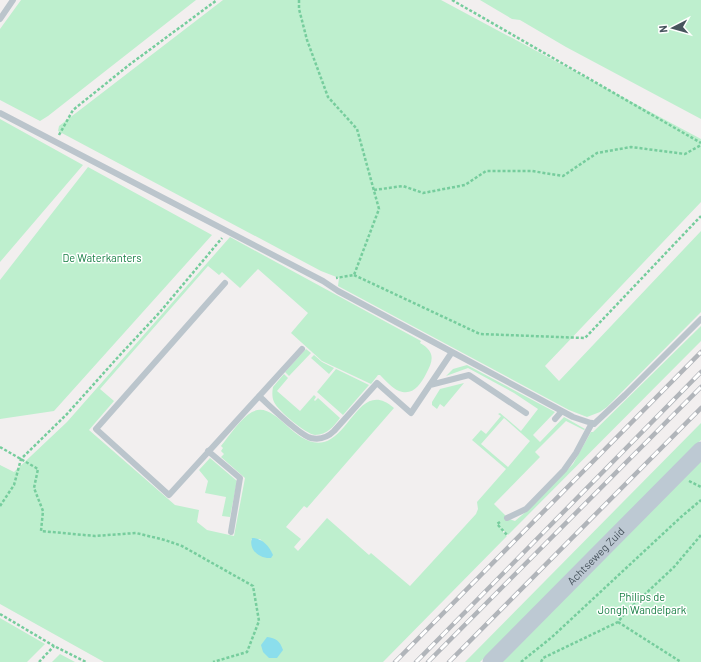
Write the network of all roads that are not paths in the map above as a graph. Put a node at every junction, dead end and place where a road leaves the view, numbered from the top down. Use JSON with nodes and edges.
{"nodes":[{"id":1,"x":13,"y":0,"type":"edge"},
{"id":2,"x":0,"y":19,"type":"edge"},
{"id":3,"x":0,"y":113,"type":"edge"},
{"id":4,"x":225,"y":283,"type":"dead end"},
{"id":5,"x":701,"y":319,"type":"edge"},
{"id":6,"x":302,"y":348,"type":"dead end"},
{"id":7,"x":452,"y":352,"type":"junction"},
{"id":8,"x":430,"y":386,"type":"junction"},
{"id":9,"x":259,"y":396,"type":"junction"},
{"id":10,"x":562,"y":411,"type":"junction"},
{"id":11,"x":526,"y":413,"type":"dead end"},
{"id":12,"x":555,"y":419,"type":"dead end"},
{"id":13,"x":592,"y":423,"type":"junction"},
{"id":14,"x":701,"y":450,"type":"edge"},
{"id":15,"x":208,"y":451,"type":"junction"},
{"id":16,"x":507,"y":518,"type":"dead end"},
{"id":17,"x":231,"y":532,"type":"dead end"},
{"id":18,"x":491,"y":662,"type":"edge"}],
"edges":[{"from":1,"to":2,"type":"lane"},
{"from":3,"to":7,"type":"lane"},
{"from":4,"to":15,"type":"lane"},
{"from":5,"to":13,"type":"lane"},
{"from":6,"to":9,"type":"lane"},
{"from":7,"to":8,"type":"lane"},
{"from":7,"to":10,"type":"lane"},
{"from":8,"to":9,"type":"lane"},
{"from":8,"to":11,"type":"lane"},
{"from":9,"to":15,"type":"lane"},
{"from":10,"to":12,"type":"lane"},
{"from":10,"to":13,"type":"lane"},
{"from":13,"to":16,"type":"lane"},
{"from":14,"to":18,"type":"street","name":"Achtseweg Zuid"},
{"from":15,"to":17,"type":"lane"}]}
